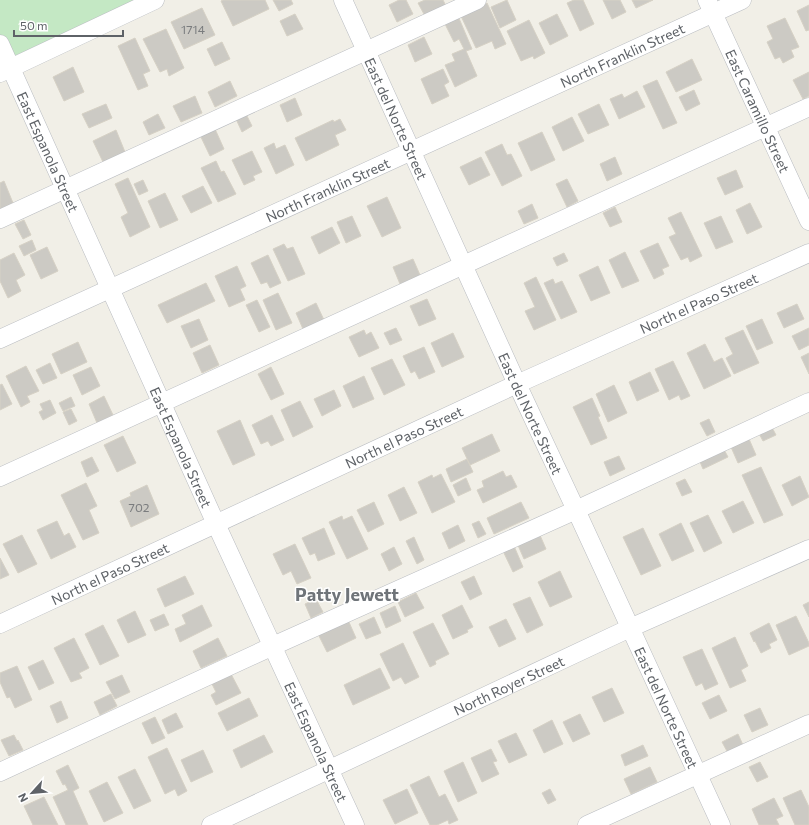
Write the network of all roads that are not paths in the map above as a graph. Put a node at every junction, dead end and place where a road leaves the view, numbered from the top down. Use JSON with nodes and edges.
{"nodes":[{"id":1,"x":155,"y":0,"type":"edge"},
{"id":2,"x":343,"y":0,"type":"edge"},
{"id":3,"x":477,"y":0,"type":"edge"},
{"id":4,"x":742,"y":0,"type":"edge"},
{"id":5,"x":710,"y":7,"type":"edge"},
{"id":6,"x":0,"y":44,"type":"edge"},
{"id":7,"x":366,"y":51,"type":"junction"},
{"id":8,"x":5,"y":71,"type":"edge"},
{"id":9,"x":809,"y":107,"type":"edge"},
{"id":10,"x":766,"y":127,"type":"junction"},
{"id":11,"x":411,"y":151,"type":"junction"},
{"id":12,"x":65,"y":190,"type":"junction"},
{"id":13,"x":0,"y":219,"type":"edge"},
{"id":14,"x":809,"y":221,"type":"edge"},
{"id":15,"x":809,"y":253,"type":"edge"},
{"id":16,"x":464,"y":265,"type":"junction"},
{"id":17,"x":110,"y":289,"type":"junction"},
{"id":18,"x":0,"y":339,"type":"edge"},
{"id":19,"x":517,"y":384,"type":"junction"},
{"id":20,"x":809,"y":402,"type":"edge"},
{"id":21,"x":162,"y":403,"type":"junction"},
{"id":22,"x":0,"y":477,"type":"edge"},
{"id":23,"x":576,"y":510,"type":"junction"},
{"id":24,"x":216,"y":524,"type":"junction"},
{"id":25,"x":809,"y":549,"type":"edge"},
{"id":26,"x":0,"y":624,"type":"edge"},
{"id":27,"x":630,"y":628,"type":"junction"},
{"id":28,"x":272,"y":646,"type":"junction"},
{"id":29,"x":809,"y":724,"type":"edge"},
{"id":30,"x":330,"y":770,"type":"junction"},
{"id":31,"x":0,"y":772,"type":"edge"},
{"id":32,"x":698,"y":775,"type":"junction"},
{"id":33,"x":211,"y":825,"type":"edge"},
{"id":34,"x":355,"y":825,"type":"edge"},
{"id":35,"x":587,"y":825,"type":"edge"},
{"id":36,"x":721,"y":825,"type":"edge"}],
"edges":[{"from":1,"to":8,"type":"street"},
{"from":2,"to":7,"type":"street","name":"East del Norte Street"},
{"from":3,"to":7,"type":"street"},
{"from":4,"to":5,"type":"street","name":"North Franklin Street"},
{"from":5,"to":10,"type":"street","name":"East Caramillo Street"},
{"from":5,"to":11,"type":"street","name":"North Franklin Street"},
{"from":6,"to":8,"type":"street","name":"East Espanola Street"},
{"from":7,"to":11,"type":"street","name":"East del Norte Street"},
{"from":7,"to":12,"type":"street"},
{"from":8,"to":12,"type":"street","name":"East Espanola Street"},
{"from":9,"to":10,"type":"street"},
{"from":10,"to":14,"type":"street","name":"East Caramillo Street"},
{"from":10,"to":16,"type":"street"},
{"from":11,"to":16,"type":"street","name":"East del Norte Street"},
{"from":11,"to":17,"type":"street","name":"North Franklin Street"},
{"from":12,"to":13,"type":"street"},
{"from":12,"to":17,"type":"street","name":"East Espanola Street"},
{"from":15,"to":19,"type":"street","name":"North el Paso Street"},
{"from":16,"to":19,"type":"street","name":"East del Norte Street"},
{"from":16,"to":21,"type":"street"},
{"from":17,"to":18,"type":"street","name":"North Franklin Street"},
{"from":17,"to":21,"type":"street","name":"East Espanola Street"},
{"from":19,"to":23,"type":"street","name":"East del Norte Street"},
{"from":19,"to":24,"type":"street","name":"North el Paso Street"},
{"from":20,"to":23,"type":"street"},
{"from":21,"to":22,"type":"street"},
{"from":21,"to":24,"type":"street","name":"East Espanola Street"},
{"from":23,"to":27,"type":"street","name":"East del Norte Street"},
{"from":23,"to":28,"type":"street"},
{"from":24,"to":26,"type":"street","name":"North el Paso Street"},
{"from":24,"to":28,"type":"street","name":"East Espanola Street"},
{"from":25,"to":27,"type":"street","name":"North Royer Street"},
{"from":27,"to":30,"type":"street","name":"North Royer Street"},
{"from":27,"to":32,"type":"street","name":"East del Norte Street"},
{"from":28,"to":30,"type":"street","name":"East Espanola Street"},
{"from":28,"to":31,"type":"street"},
{"from":29,"to":32,"type":"street"},
{"from":30,"to":33,"type":"street","name":"North Royer Street"},
{"from":30,"to":34,"type":"street","name":"East Espanola Street"},
{"from":32,"to":35,"type":"street"},
{"from":32,"to":36,"type":"street","name":"East del Norte Street"}]}
